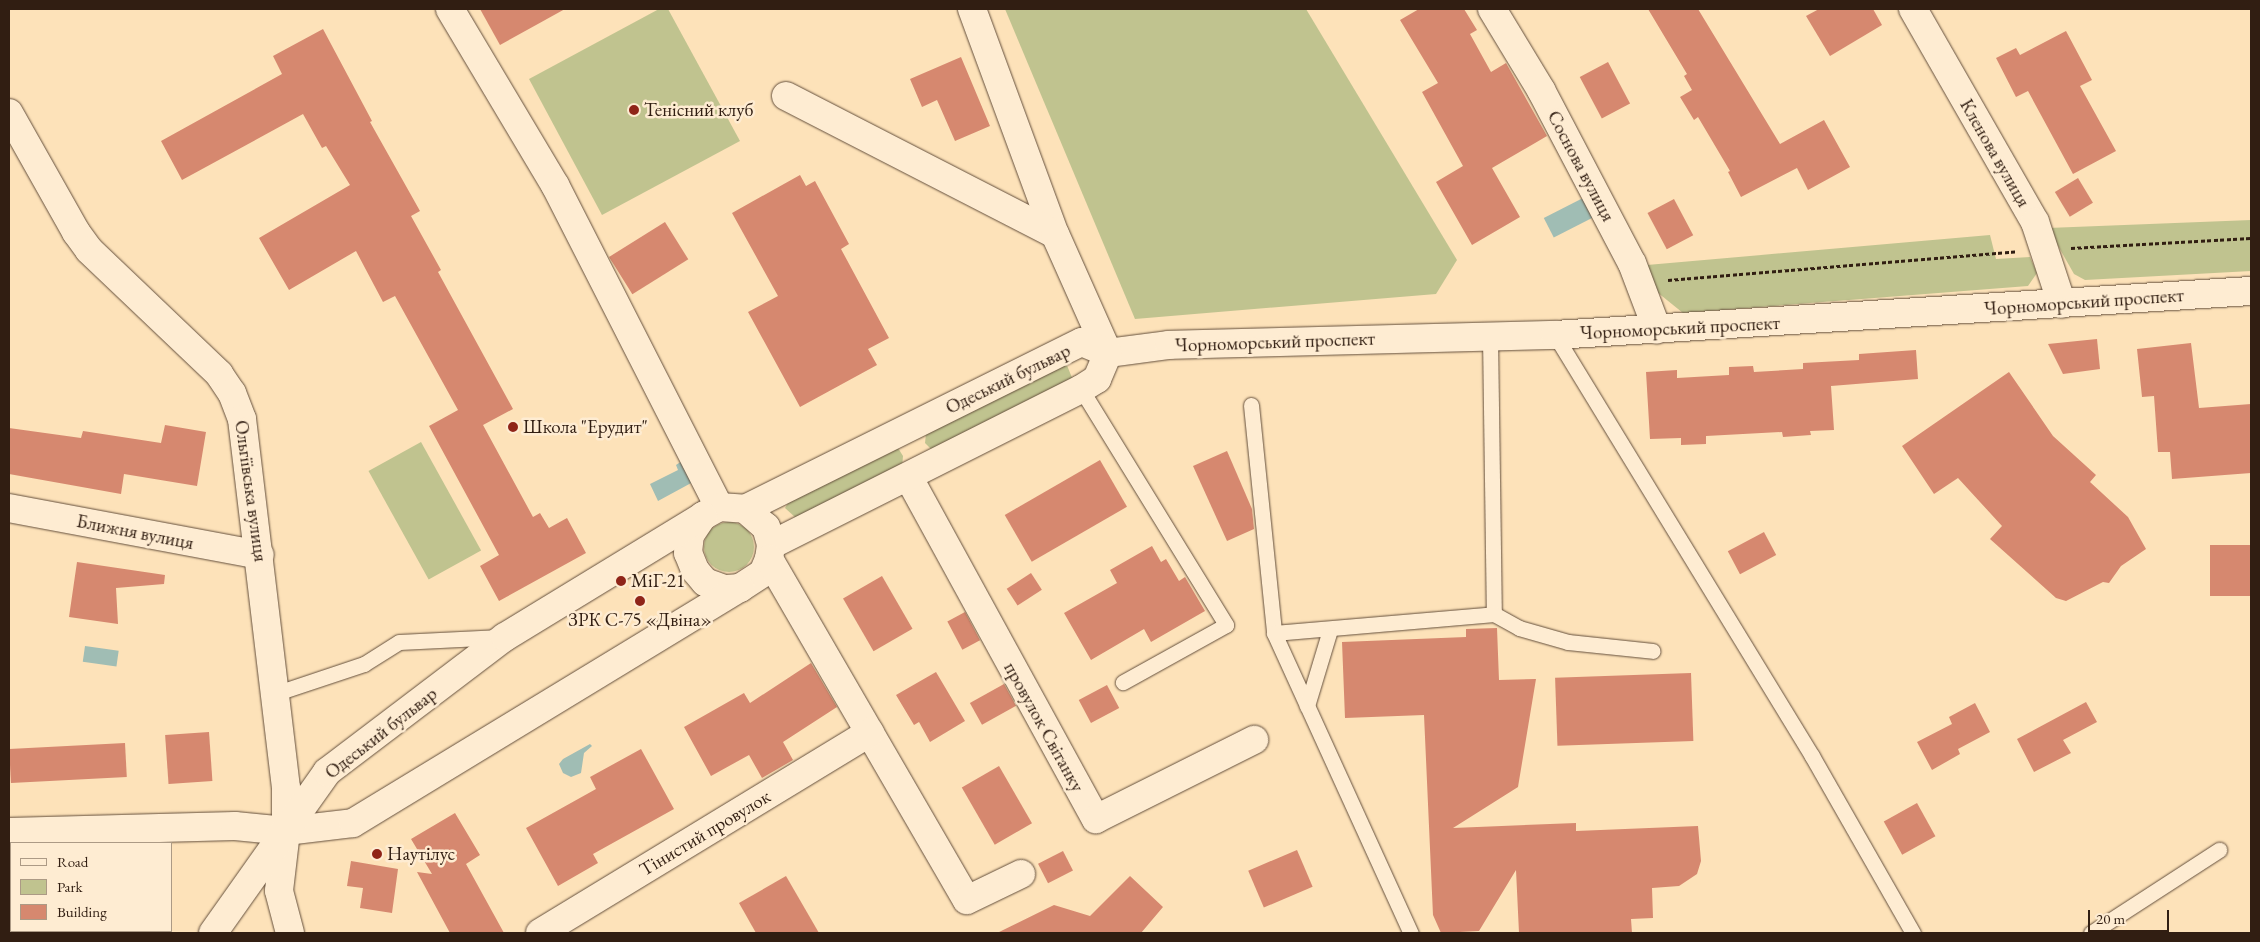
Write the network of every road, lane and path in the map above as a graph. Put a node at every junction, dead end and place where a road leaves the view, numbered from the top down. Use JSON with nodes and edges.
{"nodes":[{"id":1,"x":450,"y":9,"type":"edge"},
{"id":2,"x":972,"y":9,"type":"edge"},
{"id":3,"x":1492,"y":9,"type":"edge"},
{"id":4,"x":1913,"y":9,"type":"edge"},
{"id":5,"x":786,"y":96,"type":"dead end"},
{"id":6,"x":9,"y":113,"type":"edge"},
{"id":7,"x":1056,"y":234,"type":"junction"},
{"id":8,"x":2251,"y":238,"type":"edge"},
{"id":9,"x":2044,"y":249,"type":"junction"},
{"id":10,"x":1640,"y":282,"type":"junction"},
{"id":11,"x":2251,"y":291,"type":"edge"},
{"id":12,"x":2062,"y":304,"type":"junction"},
{"id":13,"x":1657,"y":329,"type":"junction"},
{"id":14,"x":1555,"y":335,"type":"junction"},
{"id":15,"x":1490,"y":336,"type":"junction"},
{"id":16,"x":1108,"y":352,"type":"junction"},
{"id":17,"x":1081,"y":389,"type":"junction"},
{"id":18,"x":1251,"y":405,"type":"dead end"},
{"id":19,"x":909,"y":478,"type":"junction"},
{"id":20,"x":9,"y":508,"type":"edge"},
{"id":21,"x":714,"y":517,"type":"junction"},
{"id":22,"x":769,"y":544,"type":"junction"},
{"id":23,"x":260,"y":556,"type":"junction"},
{"id":24,"x":732,"y":588,"type":"junction"},
{"id":25,"x":1494,"y":614,"type":"junction"},
{"id":26,"x":1330,"y":630,"type":"junction"},
{"id":27,"x":1274,"y":633,"type":"junction"},
{"id":28,"x":505,"y":637,"type":"junction"},
{"id":29,"x":1653,"y":651,"type":"dead end"},
{"id":30,"x":1123,"y":682,"type":"dead end"},
{"id":31,"x":277,"y":693,"type":"junction"},
{"id":32,"x":1307,"y":706,"type":"junction"},
{"id":33,"x":870,"y":732,"type":"junction"},
{"id":34,"x":1254,"y":740,"type":"dead end"},
{"id":35,"x":286,"y":831,"type":"junction"},
{"id":36,"x":9,"y":832,"type":"edge"},
{"id":37,"x":2219,"y":850,"type":"dead end"},
{"id":38,"x":1021,"y":874,"type":"dead end"},
{"id":39,"x":213,"y":933,"type":"edge"},
{"id":40,"x":290,"y":933,"type":"edge"},
{"id":41,"x":540,"y":933,"type":"edge"},
{"id":42,"x":1410,"y":933,"type":"edge"},
{"id":43,"x":1913,"y":933,"type":"edge"},
{"id":44,"x":2091,"y":933,"type":"edge"}],
"edges":[{"from":1,"to":21,"type":"street"},
{"from":2,"to":7,"type":"street"},
{"from":3,"to":10,"type":"street","name":"Соснова вулиця"},
{"from":4,"to":9,"type":"street","name":"Кленова вулиця"},
{"from":5,"to":7,"type":"street"},
{"from":6,"to":23,"type":"street","name":"Ольгіївська вулиця"},
{"from":7,"to":16,"type":"street"},
{"from":8,"to":9,"type":"path"},
{"from":9,"to":10,"type":"path"},
{"from":9,"to":12,"type":"street","name":"Кленова вулиця"},
{"from":10,"to":13,"type":"street","name":"Соснова вулиця"},
{"from":11,"to":12,"type":"street","name":"Чорноморський проспект"},
{"from":12,"to":13,"type":"street","name":"Чорноморський проспект"},
{"from":13,"to":14,"type":"street","name":"Чорноморський проспект"},
{"from":14,"to":15,"type":"street","name":"Чорноморський проспект"},
{"from":14,"to":43,"type":"lane"},
{"from":15,"to":16,"type":"street","name":"Чорноморський проспект"},
{"from":15,"to":25,"type":"lane"},
{"from":16,"to":17,"type":"street"},
{"from":16,"to":21,"type":"street","name":"Одеський бульвар"},
{"from":17,"to":19,"type":"street"},
{"from":17,"to":30,"type":"lane"},
{"from":18,"to":27,"type":"lane"},
{"from":19,"to":22,"type":"street"},
{"from":19,"to":34,"type":"street","name":"провулок Світанку"},
{"from":20,"to":23,"type":"street","name":"Ближня вулиця"},
{"from":21,"to":22,"type":"street"},
{"from":21,"to":24,"type":"street"},
{"from":21,"to":28,"type":"street","name":"Одеський бульвар"},
{"from":22,"to":24,"type":"street"},
{"from":22,"to":33,"type":"street"},
{"from":23,"to":31,"type":"street","name":"Ольгіївська вулиця"},
{"from":24,"to":35,"type":"street"},
{"from":25,"to":26,"type":"lane"},
{"from":25,"to":29,"type":"lane"},
{"from":26,"to":27,"type":"lane"},
{"from":26,"to":32,"type":"lane"},
{"from":27,"to":32,"type":"lane"},
{"from":28,"to":31,"type":"lane"},
{"from":28,"to":35,"type":"street","name":"Одеський бульвар"},
{"from":31,"to":35,"type":"street","name":"Ольгіївська вулиця"},
{"from":32,"to":42,"type":"lane"},
{"from":33,"to":38,"type":"street"},
{"from":33,"to":41,"type":"street","name":"Тінистий провулок"},
{"from":35,"to":36,"type":"street"},
{"from":35,"to":39,"type":"street","name":"Одеський бульвар"},
{"from":35,"to":40,"type":"street","name":"Ольгіївська вулиця"},
{"from":37,"to":44,"type":"lane"}]}
